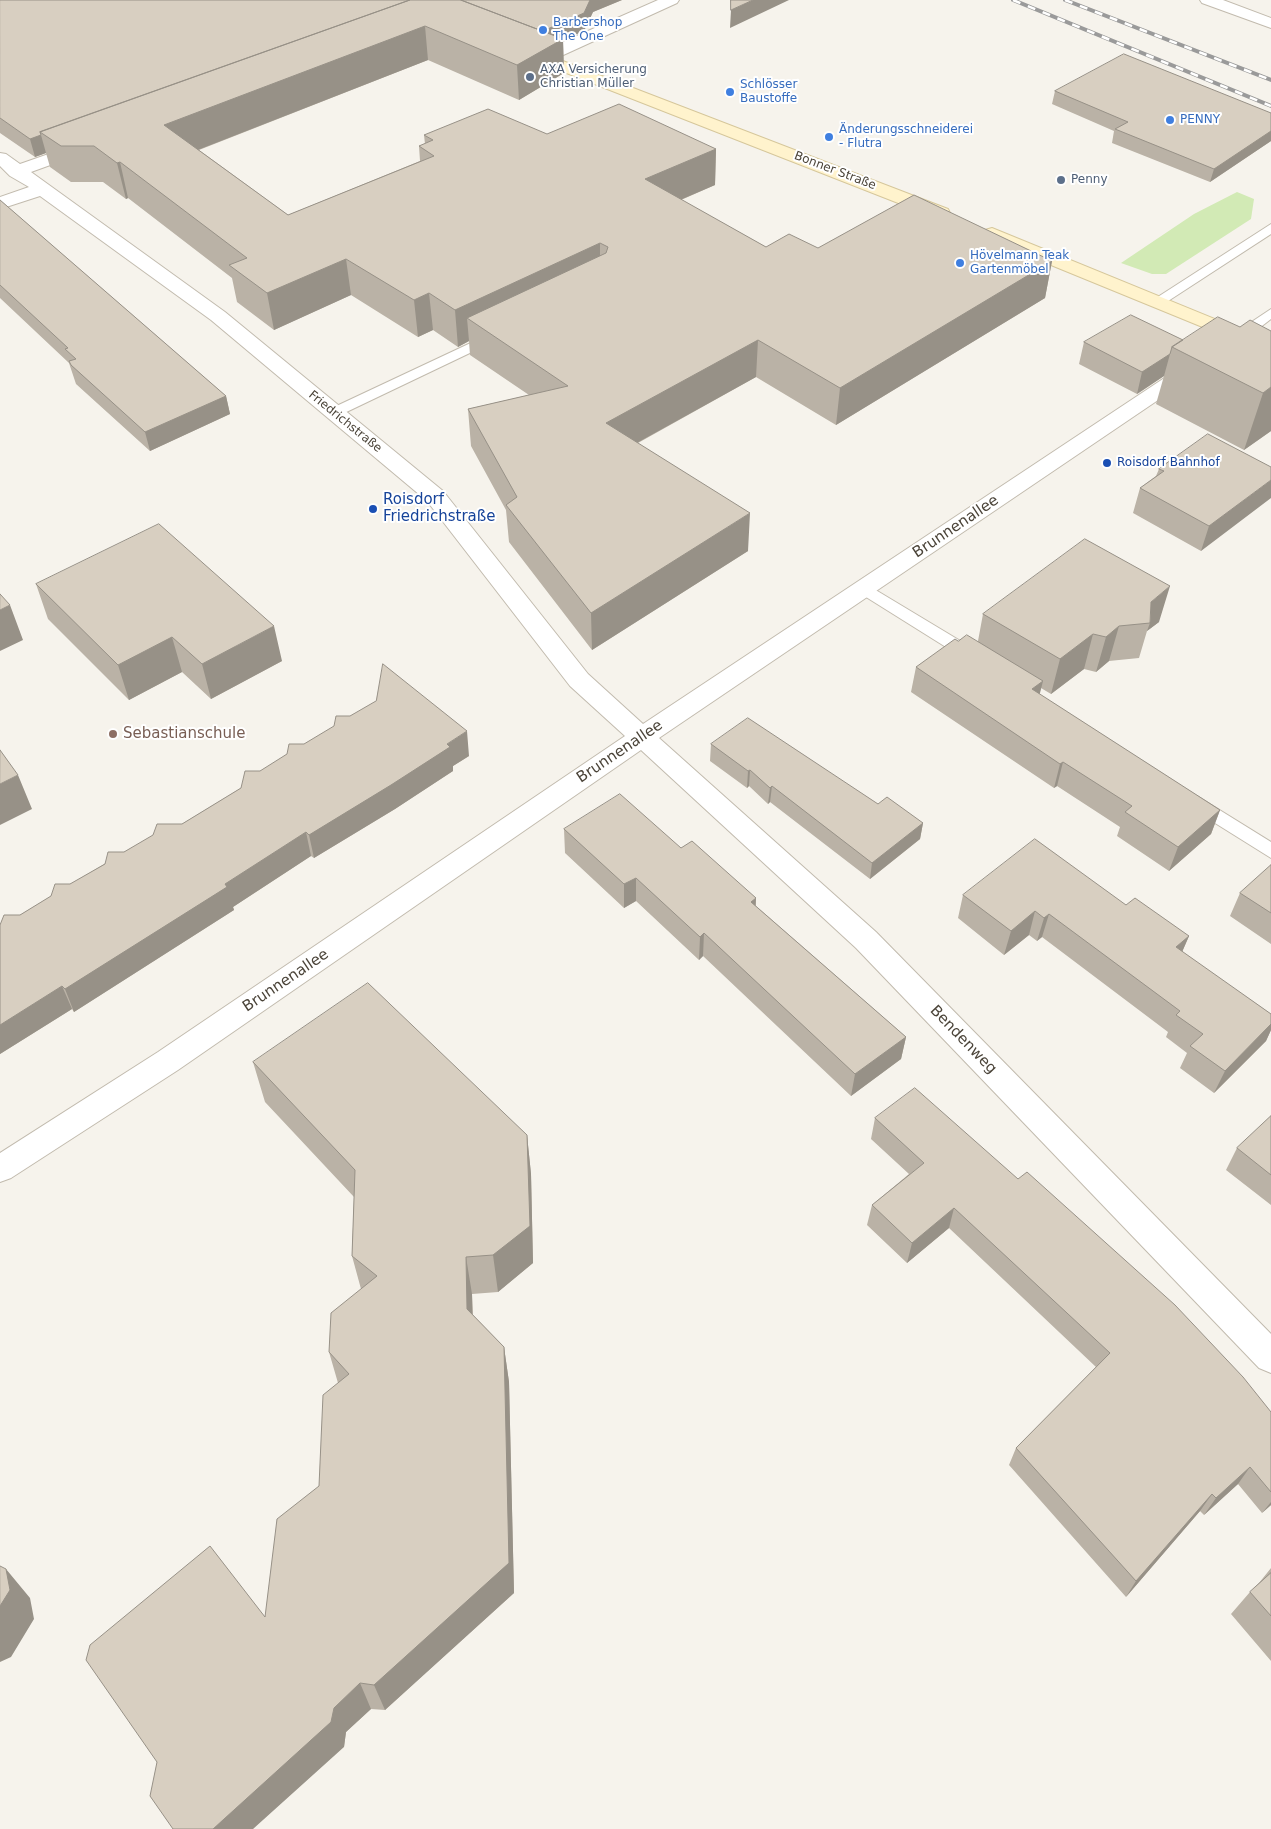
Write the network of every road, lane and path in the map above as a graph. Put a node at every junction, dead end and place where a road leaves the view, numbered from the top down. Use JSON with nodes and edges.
{"nodes":[{"id":1,"x":671,"y":0,"type":"edge"},
{"id":2,"x":1208,"y":0,"type":"edge"},
{"id":3,"x":1271,"y":23,"type":"edge"},
{"id":4,"x":515,"y":48,"type":"edge"},
{"id":5,"x":542,"y":58,"type":"junction"},
{"id":6,"x":100,"y":141,"type":"edge"},
{"id":7,"x":0,"y":158,"type":"edge"},
{"id":8,"x":16,"y":172,"type":"junction"},
{"id":9,"x":42,"y":189,"type":"junction"},
{"id":10,"x":0,"y":203,"type":"edge"},
{"id":11,"x":956,"y":219,"type":"edge"},
{"id":12,"x":975,"y":227,"type":"edge"},
{"id":13,"x":1271,"y":228,"type":"edge"},
{"id":14,"x":1157,"y":302,"type":"junction"},
{"id":15,"x":1271,"y":313,"type":"edge"},
{"id":16,"x":503,"y":332,"type":"edge"},
{"id":17,"x":1240,"y":336,"type":"junction"},
{"id":18,"x":1271,"y":349,"type":"edge"},
{"id":19,"x":333,"y":413,"type":"junction"},
{"id":20,"x":864,"y":588,"type":"junction"},
{"id":21,"x":984,"y":664,"type":"edge"},
{"id":22,"x":642,"y":737,"type":"junction"},
{"id":23,"x":1187,"y":796,"type":"edge"},
{"id":24,"x":1271,"y":852,"type":"edge"},
{"id":25,"x":0,"y":1169,"type":"edge"},
{"id":26,"x":1271,"y":1357,"type":"edge"}],
"edges":[{"from":1,"to":5,"type":"street"},
{"from":2,"to":3,"type":"street"},
{"from":4,"to":5,"type":"street","name":"Bonner Straße"},
{"from":5,"to":11,"type":"street","name":"Bonner Straße"},
{"from":6,"to":8,"type":"street"},
{"from":7,"to":8,"type":"street","name":"Friedrichstraße"},
{"from":8,"to":9,"type":"street","name":"Friedrichstraße"},
{"from":9,"to":10,"type":"street"},
{"from":9,"to":19,"type":"street","name":"Friedrichstraße"},
{"from":12,"to":14,"type":"street"},
{"from":13,"to":14,"type":"lane"},
{"from":14,"to":17,"type":"street"},
{"from":15,"to":17,"type":"lane"},
{"from":16,"to":19,"type":"lane"},
{"from":17,"to":18,"type":"street"},
{"from":17,"to":20,"type":"street","name":"Brunnenallee"},
{"from":19,"to":22,"type":"street","name":"Friedrichstraße"},
{"from":20,"to":21,"type":"lane"},
{"from":20,"to":22,"type":"street","name":"Brunnenallee"},
{"from":22,"to":25,"type":"street","name":"Brunnenallee"},
{"from":22,"to":26,"type":"street","name":"Bendenweg"},
{"from":23,"to":24,"type":"lane"}]}
